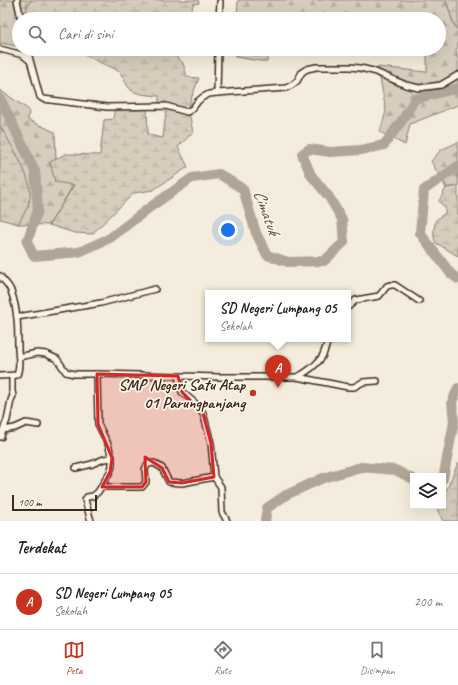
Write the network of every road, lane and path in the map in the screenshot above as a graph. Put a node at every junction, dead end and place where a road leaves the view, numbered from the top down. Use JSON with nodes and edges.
{"nodes":[{"id":1,"x":17,"y":0,"type":"edge"},
{"id":2,"x":220,"y":2,"type":"dead end"},
{"id":3,"x":20,"y":12,"type":"edge"},
{"id":4,"x":219,"y":12,"type":"edge"},
{"id":5,"x":0,"y":49,"type":"edge"},
{"id":6,"x":12,"y":52,"type":"edge"},
{"id":7,"x":24,"y":56,"type":"edge"},
{"id":8,"x":29,"y":56,"type":"edge"},
{"id":9,"x":218,"y":56,"type":"edge"},
{"id":10,"x":30,"y":61,"type":"junction"},
{"id":11,"x":458,"y":75,"type":"edge"},
{"id":12,"x":217,"y":92,"type":"junction"},
{"id":13,"x":0,"y":276,"type":"edge"},
{"id":14,"x":155,"y":289,"type":"dead end"},
{"id":15,"x":419,"y":301,"type":"dead end"},
{"id":16,"x":351,"y":304,"type":"edge"},
{"id":17,"x":17,"y":317,"type":"junction"},
{"id":18,"x":327,"y":342,"type":"edge"},
{"id":19,"x":19,"y":358,"type":"junction"},
{"id":20,"x":97,"y":374,"type":"junction"},
{"id":21,"x":0,"y":376,"type":"edge"},
{"id":22,"x":12,"y":376,"type":"junction"},
{"id":23,"x":178,"y":376,"type":"junction"},
{"id":24,"x":297,"y":377,"type":"junction"},
{"id":25,"x":377,"y":381,"type":"dead end"},
{"id":26,"x":38,"y":425,"type":"dead end"},
{"id":27,"x":3,"y":430,"type":"junction"},
{"id":28,"x":0,"y":437,"type":"edge"},
{"id":29,"x":112,"y":458,"type":"junction"},
{"id":30,"x":76,"y":468,"type":"dead end"},
{"id":31,"x":214,"y":477,"type":"junction"},
{"id":32,"x":102,"y":487,"type":"junction"},
{"id":33,"x":92,"y":521,"type":"edge"},
{"id":34,"x":227,"y":521,"type":"edge"}],
"edges":[{"from":1,"to":3,"type":"street"},
{"from":2,"to":4,"type":"street"},
{"from":5,"to":6,"type":"street"},
{"from":7,"to":10,"type":"street"},
{"from":8,"to":10,"type":"street"},
{"from":9,"to":12,"type":"street"},
{"from":10,"to":12,"type":"street"},
{"from":11,"to":12,"type":"street"},
{"from":13,"to":17,"type":"street"},
{"from":14,"to":17,"type":"street"},
{"from":15,"to":16,"type":"street"},
{"from":17,"to":19,"type":"street"},
{"from":18,"to":24,"type":"street"},
{"from":19,"to":20,"type":"street"},
{"from":19,"to":22,"type":"street"},
{"from":20,"to":23,"type":"street"},
{"from":20,"to":29,"type":"street"},
{"from":21,"to":22,"type":"street"},
{"from":22,"to":27,"type":"street"},
{"from":23,"to":24,"type":"street"},
{"from":23,"to":31,"type":"street"},
{"from":24,"to":25,"type":"street"},
{"from":26,"to":27,"type":"street"},
{"from":27,"to":28,"type":"street"},
{"from":29,"to":30,"type":"street"},
{"from":29,"to":32,"type":"street"},
{"from":31,"to":32,"type":"street"},
{"from":31,"to":34,"type":"street"},
{"from":32,"to":33,"type":"street"}]}
